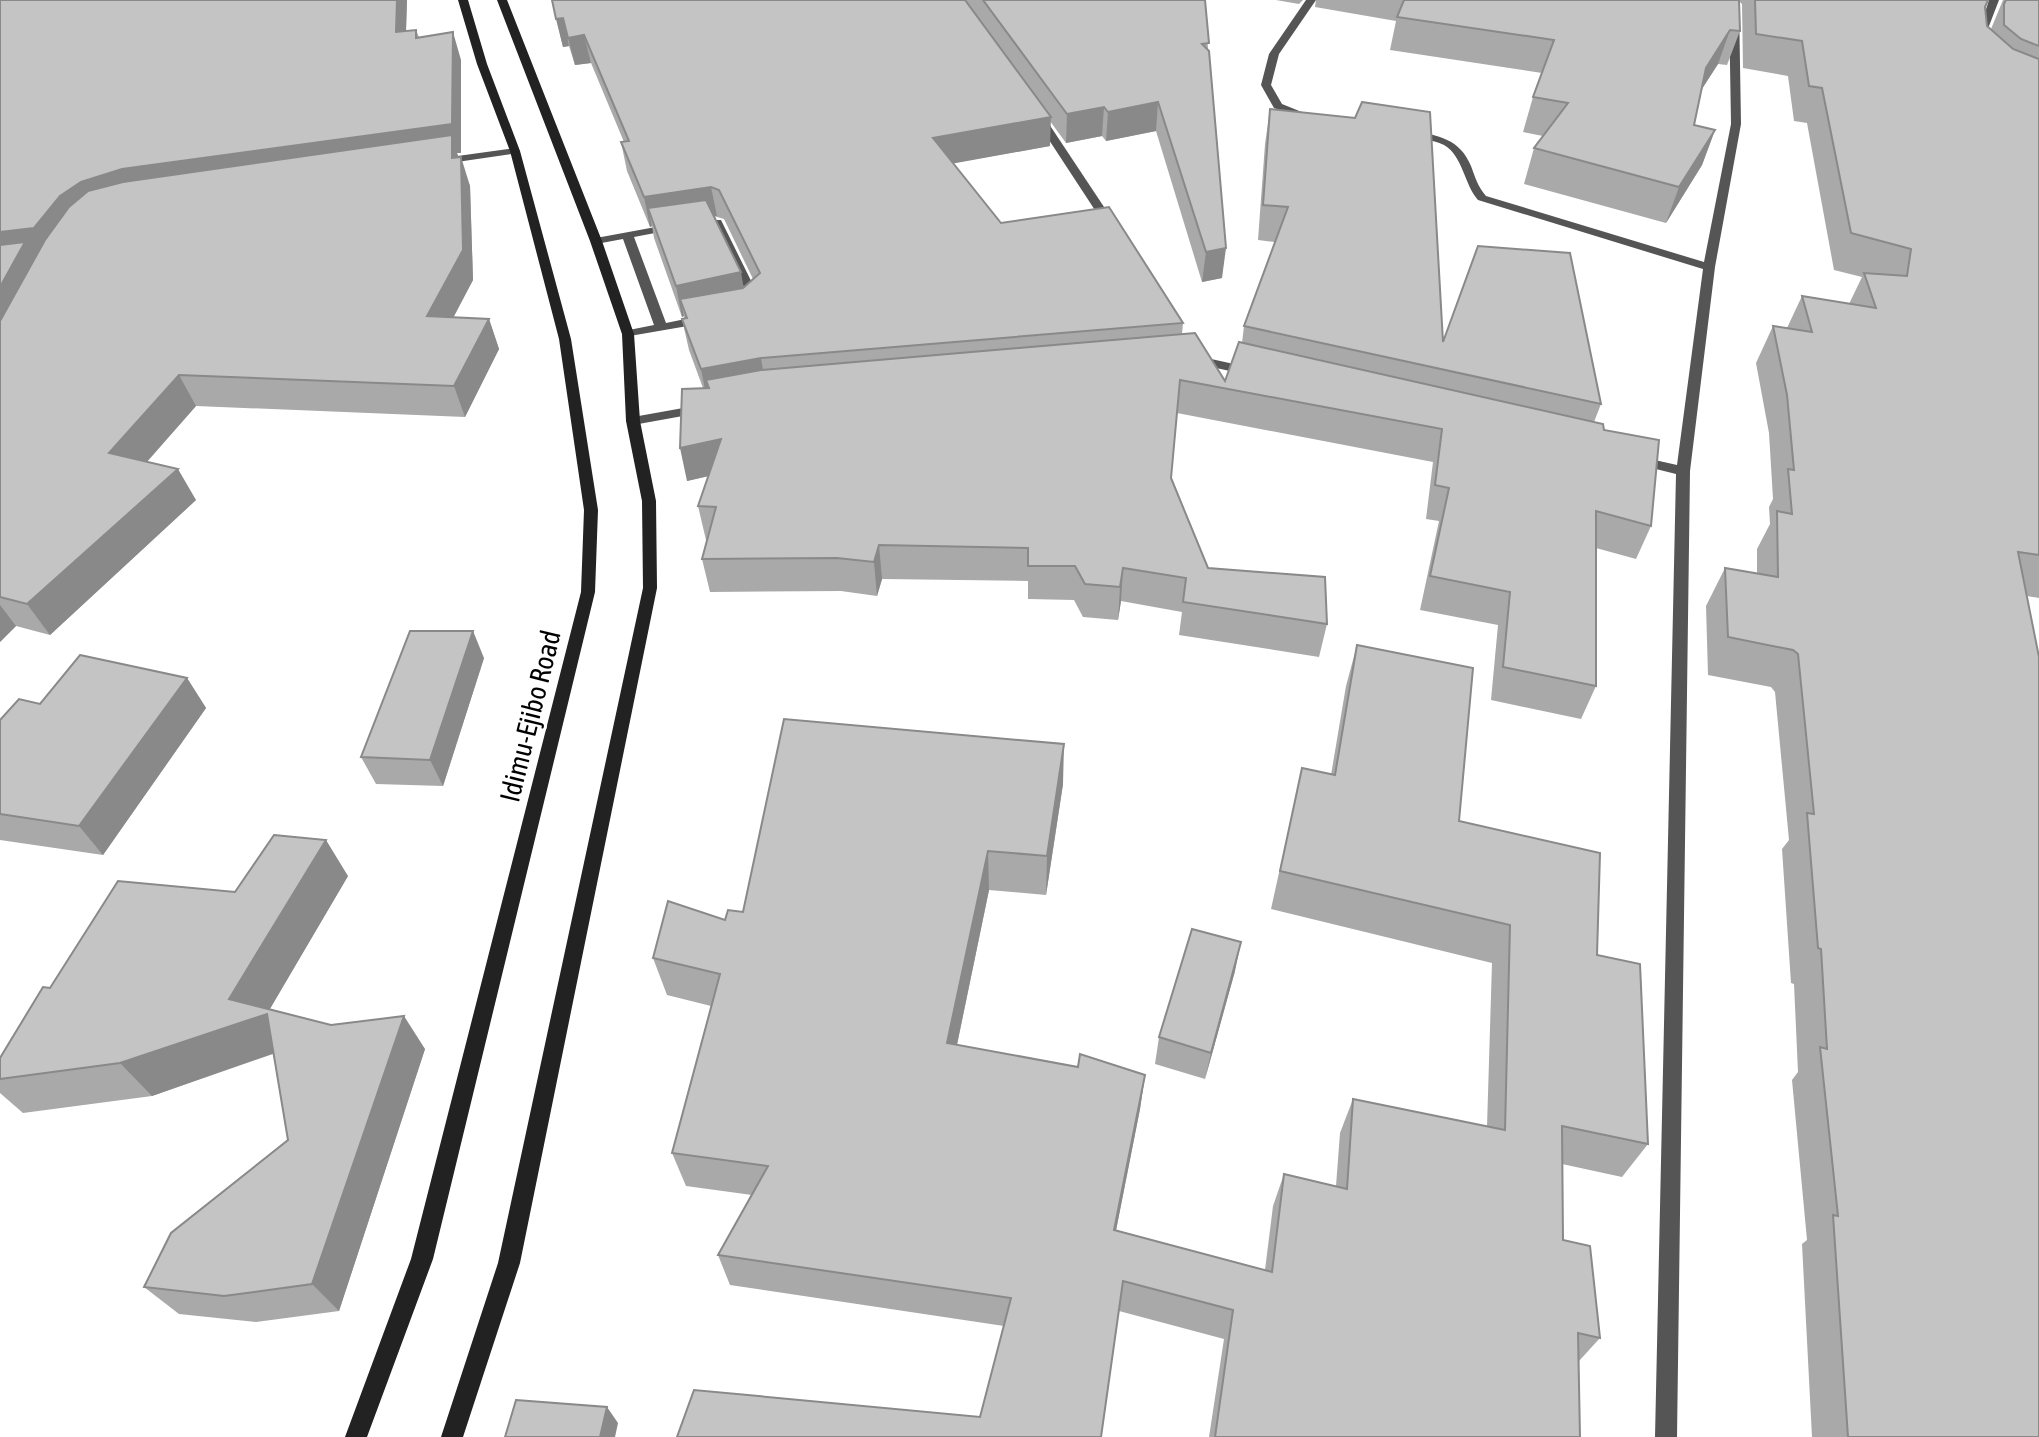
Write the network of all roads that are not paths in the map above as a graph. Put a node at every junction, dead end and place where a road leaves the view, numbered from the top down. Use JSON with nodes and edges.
{"nodes":[{"id":1,"x":463,"y":0,"type":"edge"},
{"id":2,"x":502,"y":0,"type":"edge"},
{"id":3,"x":1311,"y":0,"type":"edge"},
{"id":4,"x":1726,"y":0,"type":"edge"},
{"id":5,"x":1994,"y":0,"type":"edge"},
{"id":6,"x":1975,"y":47,"type":"edge"},
{"id":7,"x":1029,"y":103,"type":"edge"},
{"id":8,"x":1323,"y":120,"type":"edge"},
{"id":9,"x":1397,"y":131,"type":"edge"},
{"id":10,"x":515,"y":151,"type":"junction"},
{"id":11,"x":436,"y":162,"type":"edge"},
{"id":12,"x":1113,"y":231,"type":"edge"},
{"id":13,"x":627,"y":235,"type":"junction"},
{"id":14,"x":596,"y":241,"type":"junction"},
{"id":15,"x":1709,"y":267,"type":"junction"},
{"id":16,"x":747,"y":311,"type":"edge"},
{"id":17,"x":725,"y":316,"type":"edge"},
{"id":18,"x":661,"y":327,"type":"junction"},
{"id":19,"x":628,"y":334,"type":"junction"},
{"id":20,"x":1185,"y":346,"type":"edge"},
{"id":21,"x":1193,"y":359,"type":"junction"},
{"id":22,"x":1177,"y":360,"type":"edge"},
{"id":23,"x":1270,"y":376,"type":"edge"},
{"id":24,"x":721,"y":405,"type":"edge"},
{"id":25,"x":633,"y":421,"type":"junction"},
{"id":26,"x":1622,"y":457,"type":"edge"},
{"id":27,"x":1683,"y":471,"type":"junction"},
{"id":28,"x":356,"y":1437,"type":"edge"},
{"id":29,"x":452,"y":1437,"type":"edge"},
{"id":30,"x":1666,"y":1437,"type":"edge"}],
"edges":[{"from":1,"to":10,"type":"main road","name":"Idimu-Ejibo Road"},
{"from":2,"to":14,"type":"main road"},
{"from":3,"to":8,"type":"street"},
{"from":4,"to":15,"type":"street"},
{"from":5,"to":6,"type":"street"},
{"from":7,"to":12,"type":"street"},
{"from":9,"to":15,"type":"street"},
{"from":10,"to":11,"type":"street"},
{"from":10,"to":28,"type":"main road","name":"Idimu-Ejibo Road"},
{"from":13,"to":14,"type":"street"},
{"from":13,"to":16,"type":"street"},
{"from":13,"to":18,"type":"street"},
{"from":14,"to":19,"type":"main road"},
{"from":15,"to":27,"type":"street"},
{"from":17,"to":18,"type":"street"},
{"from":18,"to":19,"type":"street"},
{"from":19,"to":25,"type":"main road"},
{"from":20,"to":21,"type":"street"},
{"from":21,"to":22,"type":"street"},
{"from":21,"to":23,"type":"street"},
{"from":24,"to":25,"type":"street"},
{"from":25,"to":29,"type":"main road"},
{"from":26,"to":27,"type":"street"},
{"from":27,"to":30,"type":"street"}]}
